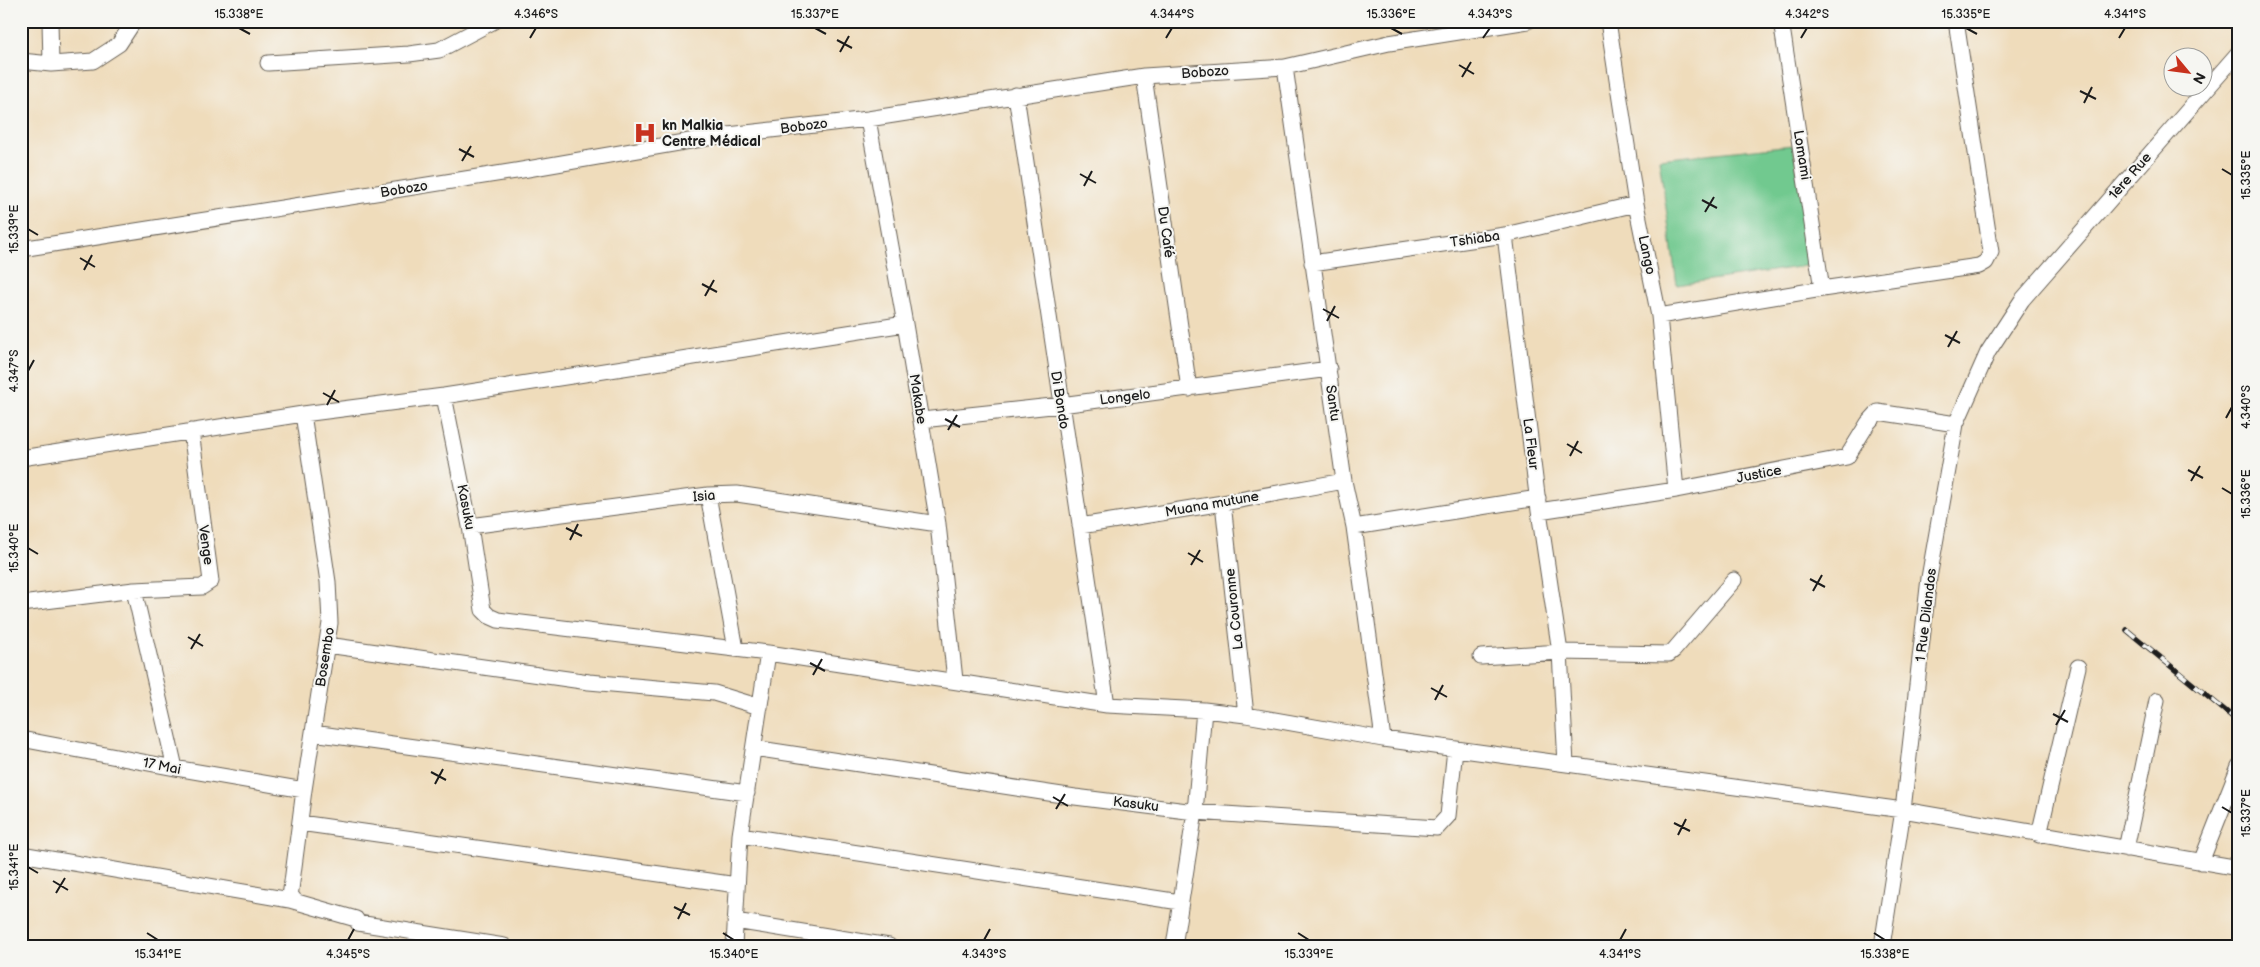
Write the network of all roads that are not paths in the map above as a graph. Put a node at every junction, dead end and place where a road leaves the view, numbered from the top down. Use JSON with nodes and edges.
{"nodes":[{"id":1,"x":50,"y":21,"type":"edge"},
{"id":2,"x":134,"y":21,"type":"edge"},
{"id":3,"x":494,"y":21,"type":"edge"},
{"id":4,"x":1528,"y":21,"type":"edge"},
{"id":5,"x":1608,"y":21,"type":"edge"},
{"id":6,"x":1781,"y":21,"type":"edge"},
{"id":7,"x":1956,"y":21,"type":"edge"},
{"id":8,"x":2239,"y":52,"type":"edge"},
{"id":9,"x":21,"y":60,"type":"edge"},
{"id":10,"x":268,"y":63,"type":"dead end"},
{"id":11,"x":50,"y":64,"type":"junction"},
{"id":12,"x":1286,"y":67,"type":"junction"},
{"id":13,"x":1144,"y":76,"type":"junction"},
{"id":14,"x":1016,"y":95,"type":"junction"},
{"id":15,"x":868,"y":119,"type":"junction"},
{"id":16,"x":1636,"y":204,"type":"junction"},
{"id":17,"x":1505,"y":235,"type":"junction"},
{"id":18,"x":21,"y":249,"type":"edge"},
{"id":19,"x":1312,"y":263,"type":"junction"},
{"id":20,"x":1822,"y":289,"type":"junction"},
{"id":21,"x":2022,"y":300,"type":"joint"},
{"id":22,"x":1659,"y":316,"type":"junction"},
{"id":23,"x":905,"y":324,"type":"junction"},
{"id":24,"x":1329,"y":370,"type":"junction"},
{"id":25,"x":1189,"y":388,"type":"junction"},
{"id":26,"x":444,"y":396,"type":"junction"},
{"id":27,"x":1061,"y":405,"type":"junction"},
{"id":28,"x":303,"y":414,"type":"junction"},
{"id":29,"x":922,"y":420,"type":"junction"},
{"id":30,"x":1956,"y":424,"type":"junction"},
{"id":31,"x":190,"y":431,"type":"junction"},
{"id":32,"x":21,"y":458,"type":"edge"},
{"id":33,"x":1344,"y":480,"type":"junction"},
{"id":34,"x":1676,"y":490,"type":"junction"},
{"id":35,"x":708,"y":495,"type":"junction"},
{"id":36,"x":1222,"y":504,"type":"junction"},
{"id":37,"x":1539,"y":504,"type":"junction"},
{"id":38,"x":938,"y":524,"type":"junction"},
{"id":39,"x":470,"y":526,"type":"junction"},
{"id":40,"x":1080,"y":526,"type":"junction"},
{"id":41,"x":1354,"y":527,"type":"junction"},
{"id":42,"x":1734,"y":580,"type":"dead end"},
{"id":43,"x":134,"y":590,"type":"junction"},
{"id":44,"x":21,"y":604,"type":"edge"},
{"id":45,"x":327,"y":645,"type":"junction"},
{"id":46,"x":736,"y":649,"type":"junction"},
{"id":47,"x":1560,"y":652,"type":"junction"},
{"id":48,"x":768,"y":653,"type":"junction"},
{"id":49,"x":1481,"y":656,"type":"dead end"},
{"id":50,"x":2078,"y":668,"type":"dead end"},
{"id":51,"x":955,"y":680,"type":"junction"},
{"id":52,"x":2158,"y":700,"type":"dead end"},
{"id":53,"x":1107,"y":705,"type":"junction"},
{"id":54,"x":760,"y":707,"type":"junction"},
{"id":55,"x":1204,"y":710,"type":"junction"},
{"id":56,"x":1246,"y":715,"type":"junction"},
{"id":57,"x":313,"y":733,"type":"junction"},
{"id":58,"x":21,"y":739,"type":"edge"},
{"id":59,"x":1383,"y":739,"type":"junction"},
{"id":60,"x":754,"y":748,"type":"junction"},
{"id":61,"x":1455,"y":749,"type":"junction"},
{"id":62,"x":1566,"y":764,"type":"junction"},
{"id":63,"x":2239,"y":766,"type":"edge"},
{"id":64,"x":175,"y":768,"type":"junction"},
{"id":65,"x":304,"y":790,"type":"junction"},
{"id":66,"x":747,"y":793,"type":"junction"},
{"id":67,"x":1903,"y":810,"type":"junction"},
{"id":68,"x":1195,"y":812,"type":"junction"},
{"id":69,"x":300,"y":823,"type":"junction"},
{"id":70,"x":2039,"y":835,"type":"junction"},
{"id":71,"x":740,"y":836,"type":"junction"},
{"id":72,"x":2126,"y":849,"type":"junction"},
{"id":73,"x":21,"y":854,"type":"edge"},
{"id":74,"x":2201,"y":862,"type":"junction"},
{"id":75,"x":2239,"y":868,"type":"edge"},
{"id":76,"x":737,"y":885,"type":"junction"},
{"id":77,"x":291,"y":899,"type":"junction"},
{"id":78,"x":1180,"y":902,"type":"junction"},
{"id":79,"x":735,"y":921,"type":"junction"},
{"id":80,"x":504,"y":946,"type":"edge"},
{"id":81,"x":734,"y":946,"type":"edge"},
{"id":82,"x":890,"y":946,"type":"edge"},
{"id":83,"x":1174,"y":946,"type":"edge"},
{"id":84,"x":1882,"y":946,"type":"edge"}],
"edges":[{"from":1,"to":11,"type":"street"},
{"from":2,"to":11,"type":"street"},
{"from":3,"to":10,"type":"street"},
{"from":4,"to":12,"type":"street","name":"Bobozo"},
{"from":5,"to":16,"type":"street","name":"Lango"},
{"from":6,"to":20,"type":"street","name":"Lomami"},
{"from":7,"to":20,"type":"street"},
{"from":8,"to":21,"type":"street","name":"1ère Rue"},
{"from":9,"to":11,"type":"street"},
{"from":12,"to":13,"type":"street","name":"Bobozo"},
{"from":12,"to":19,"type":"street","name":"Santu"},
{"from":13,"to":14,"type":"street","name":"Bobozo"},
{"from":13,"to":25,"type":"street","name":"Du Café"},
{"from":14,"to":15,"type":"street","name":"Bobozo"},
{"from":14,"to":27,"type":"street","name":"Di Bondo"},
{"from":15,"to":18,"type":"street","name":"Bobozo"},
{"from":15,"to":23,"type":"street","name":"Makabe"},
{"from":16,"to":17,"type":"street","name":"Tshiaba"},
{"from":16,"to":22,"type":"street","name":"Lango"},
{"from":17,"to":19,"type":"street","name":"Tshiaba"},
{"from":17,"to":37,"type":"street","name":"La Fleur"},
{"from":19,"to":24,"type":"street","name":"Santu"},
{"from":20,"to":22,"type":"street"},
{"from":21,"to":30,"type":"street","name":"1 Rue Dilandos"},
{"from":22,"to":34,"type":"street","name":"Lango"},
{"from":23,"to":26,"type":"street"},
{"from":23,"to":29,"type":"street","name":"Makabe"},
{"from":24,"to":25,"type":"street","name":"Longelo"},
{"from":24,"to":33,"type":"street","name":"Santu"},
{"from":25,"to":27,"type":"street","name":"Longelo"},
{"from":26,"to":28,"type":"street"},
{"from":26,"to":39,"type":"street","name":"Kasuku"},
{"from":27,"to":29,"type":"street","name":"Longelo"},
{"from":27,"to":40,"type":"street","name":"Di Bondo"},
{"from":28,"to":31,"type":"street"},
{"from":28,"to":45,"type":"street","name":"Bosembo"},
{"from":29,"to":38,"type":"street","name":"Makabe"},
{"from":30,"to":34,"type":"street","name":"Justice"},
{"from":30,"to":67,"type":"street","name":"1 Rue Dilandos"},
{"from":31,"to":32,"type":"street"},
{"from":31,"to":43,"type":"street","name":"Venge"},
{"from":33,"to":36,"type":"street","name":"Muana mutune"},
{"from":33,"to":41,"type":"street","name":"Santu"},
{"from":34,"to":37,"type":"street","name":"Justice"},
{"from":35,"to":38,"type":"street","name":"Isia"},
{"from":35,"to":39,"type":"street","name":"Isia"},
{"from":35,"to":46,"type":"street"},
{"from":36,"to":40,"type":"street","name":"Muana mutune"},
{"from":36,"to":56,"type":"street","name":"La Couronne"},
{"from":37,"to":41,"type":"street","name":"Justice"},
{"from":37,"to":47,"type":"street","name":"La Fleur"},
{"from":38,"to":51,"type":"street","name":"Makabe"},
{"from":39,"to":46,"type":"street","name":"Kasuku"},
{"from":40,"to":53,"type":"street","name":"Di Bondo"},
{"from":41,"to":59,"type":"street","name":"Santu"},
{"from":42,"to":47,"type":"street"},
{"from":43,"to":44,"type":"street","name":"Venge"},
{"from":43,"to":64,"type":"street"},
{"from":45,"to":54,"type":"street"},
{"from":45,"to":57,"type":"street","name":"Bosembo"},
{"from":46,"to":48,"type":"street"},
{"from":47,"to":49,"type":"street"},
{"from":47,"to":62,"type":"street","name":"La Fleur"},
{"from":48,"to":51,"type":"street"},
{"from":48,"to":54,"type":"street"},
{"from":50,"to":70,"type":"street"},
{"from":51,"to":53,"type":"street"},
{"from":52,"to":72,"type":"street"},
{"from":53,"to":55,"type":"street"},
{"from":54,"to":60,"type":"street"},
{"from":55,"to":56,"type":"street"},
{"from":55,"to":68,"type":"street"},
{"from":56,"to":59,"type":"street"},
{"from":57,"to":65,"type":"street","name":"Bosembo"},
{"from":57,"to":66,"type":"street"},
{"from":58,"to":64,"type":"street","name":"17 Mai"},
{"from":59,"to":61,"type":"street"},
{"from":60,"to":66,"type":"street"},
{"from":60,"to":68,"type":"street","name":"Kasuku"},
{"from":61,"to":62,"type":"street"},
{"from":61,"to":68,"type":"street","name":"Kasuku"},
{"from":62,"to":67,"type":"street"},
{"from":63,"to":74,"type":"street"},
{"from":64,"to":65,"type":"street","name":"17 Mai"},
{"from":65,"to":69,"type":"street","name":"Bosembo"},
{"from":66,"to":71,"type":"street"},
{"from":67,"to":70,"type":"street"},
{"from":67,"to":84,"type":"street","name":"1 Rue Dilandos"},
{"from":68,"to":78,"type":"street"},
{"from":69,"to":76,"type":"street"},
{"from":69,"to":77,"type":"street","name":"Bosembo"},
{"from":70,"to":72,"type":"street"},
{"from":71,"to":76,"type":"street"},
{"from":71,"to":78,"type":"street"},
{"from":72,"to":74,"type":"street"},
{"from":73,"to":77,"type":"street"},
{"from":74,"to":75,"type":"street"},
{"from":76,"to":79,"type":"street"},
{"from":77,"to":80,"type":"street"},
{"from":78,"to":83,"type":"street"},
{"from":79,"to":81,"type":"street"},
{"from":79,"to":82,"type":"street"}]}
